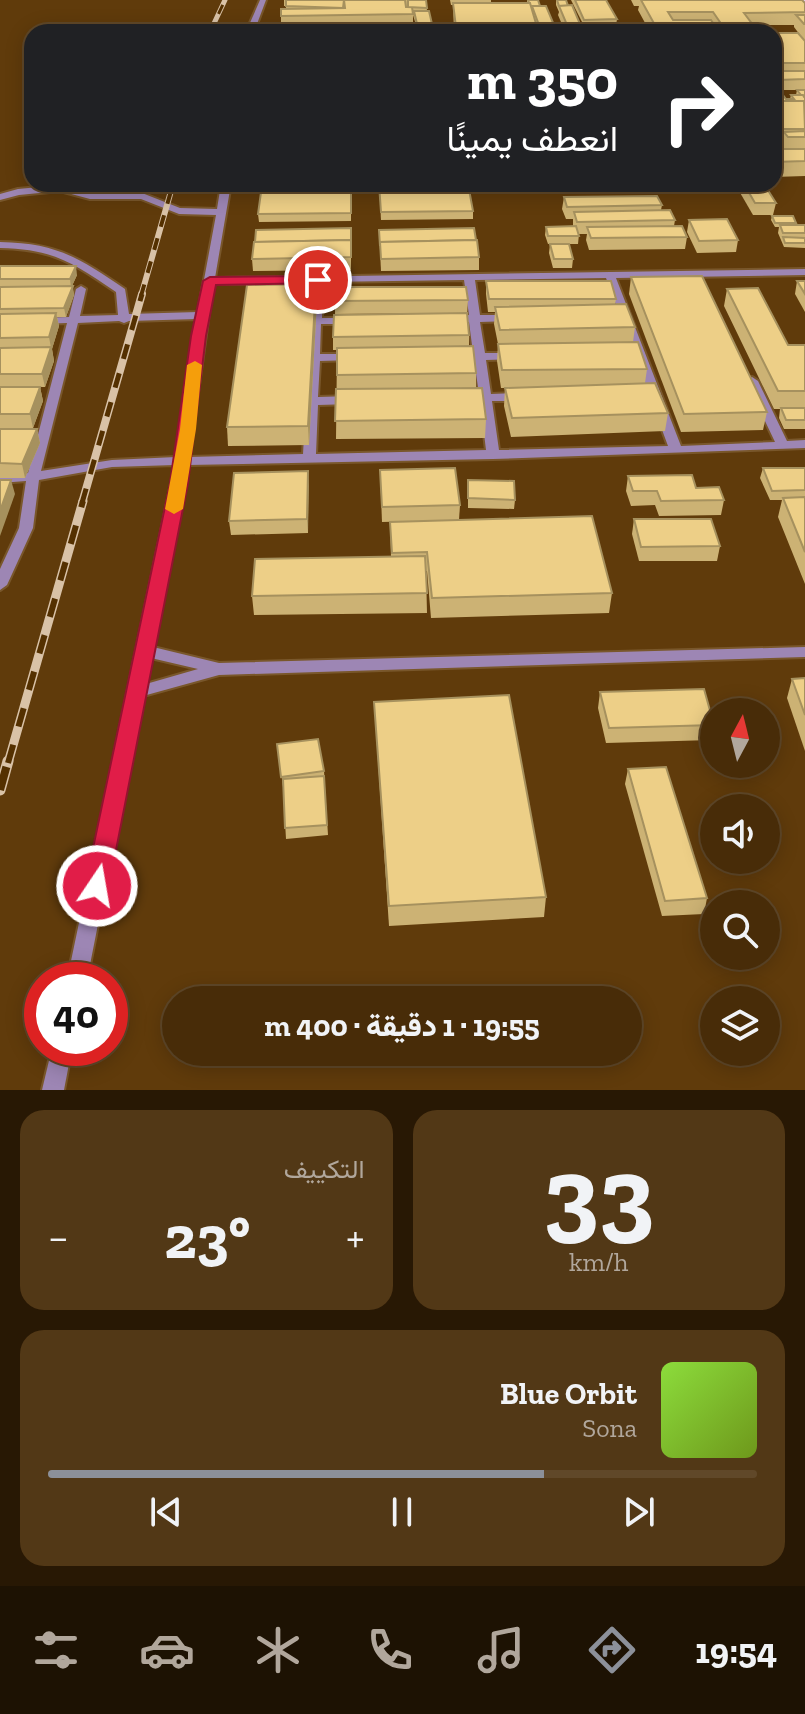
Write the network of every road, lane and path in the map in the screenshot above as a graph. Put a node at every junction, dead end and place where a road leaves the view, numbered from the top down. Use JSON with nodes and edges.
{"nodes":[{"id":1,"x":263,"y":0,"type":"edge"},
{"id":2,"x":793,"y":0,"type":"edge"},
{"id":3,"x":805,"y":13,"type":"edge"},
{"id":4,"x":253,"y":24,"type":"edge"},
{"id":5,"x":33,"y":192,"type":"edge"},
{"id":6,"x":75,"y":192,"type":"edge"},
{"id":7,"x":225,"y":192,"type":"edge"},
{"id":8,"x":0,"y":197,"type":"edge"},
{"id":9,"x":222,"y":212,"type":"junction"},
{"id":10,"x":0,"y":245,"type":"edge"},
{"id":11,"x":805,"y":272,"type":"edge"},
{"id":12,"x":700,"y":274,"type":"junction"},
{"id":13,"x":610,"y":276,"type":"junction"},
{"id":14,"x":469,"y":278,"type":"junction"},
{"id":15,"x":318,"y":280,"type":"junction"},
{"id":16,"x":210,"y":281,"type":"junction"},
{"id":17,"x":112,"y":285,"type":"junction"},
{"id":18,"x":707,"y":289,"type":"edge"},
{"id":19,"x":203,"y":315,"type":"junction"},
{"id":20,"x":625,"y":315,"type":"junction"},
{"id":21,"x":610,"y":316,"type":"edge"},
{"id":22,"x":520,"y":317,"type":"edge"},
{"id":23,"x":474,"y":318,"type":"junction"},
{"id":24,"x":443,"y":319,"type":"edge"},
{"id":25,"x":124,"y":320,"type":"junction"},
{"id":26,"x":364,"y":320,"type":"edge"},
{"id":27,"x":28,"y":321,"type":"edge"},
{"id":28,"x":71,"y":321,"type":"junction"},
{"id":29,"x":316,"y":321,"type":"junction"},
{"id":30,"x":640,"y":353,"type":"junction"},
{"id":31,"x":625,"y":354,"type":"edge"},
{"id":32,"x":479,"y":356,"type":"junction"},
{"id":33,"x":523,"y":356,"type":"edge"},
{"id":34,"x":374,"y":357,"type":"edge"},
{"id":35,"x":449,"y":357,"type":"edge"},
{"id":36,"x":314,"y":358,"type":"junction"},
{"id":37,"x":748,"y":374,"type":"edge"},
{"id":38,"x":656,"y":392,"type":"junction"},
{"id":39,"x":640,"y":393,"type":"edge"},
{"id":40,"x":530,"y":397,"type":"edge"},
{"id":41,"x":483,"y":398,"type":"junction"},
{"id":42,"x":452,"y":399,"type":"edge"},
{"id":43,"x":359,"y":400,"type":"edge"},
{"id":44,"x":313,"y":401,"type":"junction"},
{"id":45,"x":32,"y":430,"type":"edge"},
{"id":46,"x":47,"y":430,"type":"junction"},
{"id":47,"x":805,"y":444,"type":"edge"},
{"id":48,"x":783,"y":445,"type":"junction"},
{"id":49,"x":676,"y":450,"type":"junction"},
{"id":50,"x":493,"y":455,"type":"junction"},
{"id":51,"x":309,"y":458,"type":"junction"},
{"id":52,"x":183,"y":461,"type":"junction"},
{"id":53,"x":0,"y":479,"type":"edge"},
{"id":54,"x":33,"y":479,"type":"junction"},
{"id":55,"x":0,"y":550,"type":"edge"},
{"id":56,"x":17,"y":550,"type":"junction"},
{"id":57,"x":0,"y":585,"type":"edge"},
{"id":58,"x":146,"y":651,"type":"junction"},
{"id":59,"x":805,"y":652,"type":"edge"},
{"id":60,"x":219,"y":669,"type":"junction"},
{"id":61,"x":138,"y":692,"type":"junction"},
{"id":62,"x":81,"y":962,"type":"edge"},
{"id":63,"x":58,"y":1066,"type":"edge"},
{"id":64,"x":53,"y":1090,"type":"edge"}],
"edges":[{"from":1,"to":4,"type":"street"},
{"from":2,"to":3,"type":"main road"},
{"from":5,"to":8,"type":"street"},
{"from":6,"to":9,"type":"street"},
{"from":7,"to":9,"type":"street"},
{"from":9,"to":16,"type":"street"},
{"from":10,"to":17,"type":"street"},
{"from":11,"to":12,"type":"street"},
{"from":12,"to":13,"type":"street"},
{"from":12,"to":18,"type":"street"},
{"from":13,"to":14,"type":"street"},
{"from":13,"to":20,"type":"street"},
{"from":14,"to":15,"type":"street"},
{"from":14,"to":23,"type":"street"},
{"from":15,"to":16,"type":"street"},
{"from":15,"to":29,"type":"street"},
{"from":16,"to":19,"type":"street"},
{"from":17,"to":25,"type":"street"},
{"from":17,"to":28,"type":"street"},
{"from":19,"to":25,"type":"street"},
{"from":19,"to":52,"type":"street"},
{"from":20,"to":21,"type":"street"},
{"from":20,"to":30,"type":"street"},
{"from":22,"to":23,"type":"street"},
{"from":23,"to":24,"type":"street"},
{"from":23,"to":32,"type":"street"},
{"from":25,"to":28,"type":"street"},
{"from":26,"to":29,"type":"street"},
{"from":27,"to":28,"type":"street"},
{"from":28,"to":46,"type":"street"},
{"from":29,"to":36,"type":"street"},
{"from":30,"to":31,"type":"street"},
{"from":30,"to":38,"type":"street"},
{"from":32,"to":33,"type":"street"},
{"from":32,"to":35,"type":"street"},
{"from":32,"to":41,"type":"street"},
{"from":34,"to":36,"type":"street"},
{"from":36,"to":44,"type":"street"},
{"from":37,"to":48,"type":"street"},
{"from":38,"to":39,"type":"street"},
{"from":38,"to":49,"type":"street"},
{"from":40,"to":41,"type":"street"},
{"from":41,"to":42,"type":"street"},
{"from":41,"to":50,"type":"street"},
{"from":43,"to":44,"type":"street"},
{"from":44,"to":51,"type":"street"},
{"from":45,"to":46,"type":"street"},
{"from":46,"to":54,"type":"street"},
{"from":47,"to":48,"type":"street"},
{"from":48,"to":49,"type":"street"},
{"from":49,"to":50,"type":"street"},
{"from":50,"to":51,"type":"street"},
{"from":51,"to":52,"type":"street"},
{"from":52,"to":54,"type":"street"},
{"from":52,"to":58,"type":"street"},
{"from":53,"to":54,"type":"street"},
{"from":54,"to":56,"type":"street"},
{"from":55,"to":56,"type":"street"},
{"from":56,"to":57,"type":"street"},
{"from":58,"to":60,"type":"street"},
{"from":58,"to":61,"type":"street"},
{"from":59,"to":60,"type":"street"},
{"from":60,"to":61,"type":"street"},
{"from":61,"to":62,"type":"street"},
{"from":63,"to":64,"type":"street"}]}
